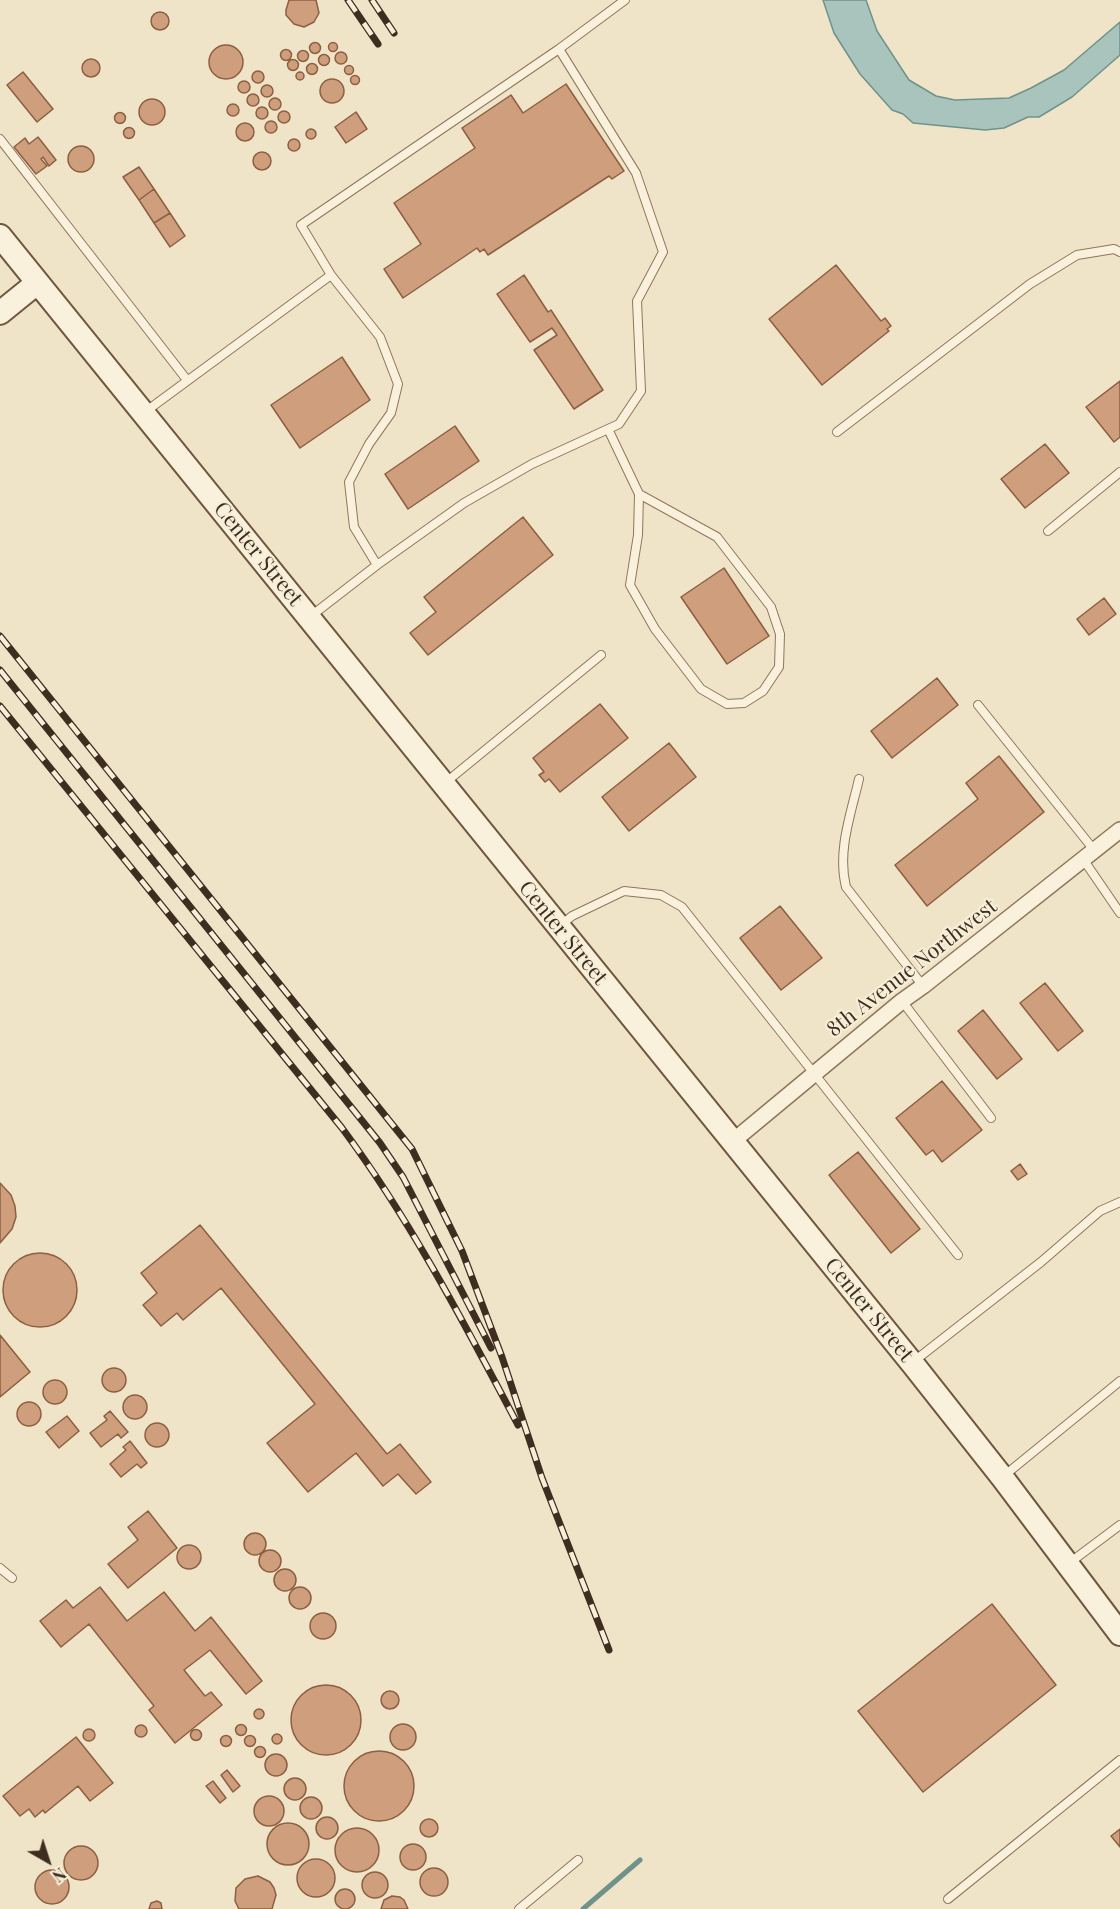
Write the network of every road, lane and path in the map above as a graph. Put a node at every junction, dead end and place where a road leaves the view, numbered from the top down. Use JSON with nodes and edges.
{"nodes":[{"id":1,"x":625,"y":0,"type":"edge"},
{"id":2,"x":559,"y":49,"type":"junction"},
{"id":3,"x":0,"y":139,"type":"edge"},
{"id":4,"x":0,"y":236,"type":"edge"},
{"id":5,"x":1120,"y":252,"type":"edge"},
{"id":6,"x":331,"y":275,"type":"junction"},
{"id":7,"x":37,"y":283,"type":"junction"},
{"id":8,"x":0,"y":313,"type":"edge"},
{"id":9,"x":187,"y":380,"type":"junction"},
{"id":10,"x":144,"y":412,"type":"junction"},
{"id":11,"x":608,"y":429,"type":"junction"},
{"id":12,"x":837,"y":432,"type":"dead end"},
{"id":13,"x":1120,"y":472,"type":"edge"},
{"id":14,"x":639,"y":494,"type":"junction"},
{"id":15,"x":1048,"y":531,"type":"dead end"},
{"id":16,"x":377,"y":565,"type":"junction"},
{"id":17,"x":309,"y":618,"type":"junction"},
{"id":18,"x":601,"y":654,"type":"dead end"},
{"id":19,"x":978,"y":705,"type":"dead end"},
{"id":20,"x":859,"y":779,"type":"dead end"},
{"id":21,"x":444,"y":784,"type":"junction"},
{"id":22,"x":1120,"y":830,"type":"edge"},
{"id":23,"x":1088,"y":855,"type":"junction"},
{"id":24,"x":1120,"y":913,"type":"edge"},
{"id":25,"x":559,"y":927,"type":"junction"},
{"id":26,"x":923,"y":986,"type":"junction"},
{"id":27,"x":902,"y":1001,"type":"junction"},
{"id":28,"x":814,"y":1073,"type":"junction"},
{"id":29,"x":991,"y":1118,"type":"dead end"},
{"id":30,"x":732,"y":1142,"type":"junction"},
{"id":31,"x":1120,"y":1202,"type":"edge"},
{"id":32,"x":958,"y":1255,"type":"dead end"},
{"id":33,"x":912,"y":1363,"type":"junction"},
{"id":34,"x":1120,"y":1381,"type":"edge"},
{"id":35,"x":1002,"y":1477,"type":"junction"},
{"id":36,"x":1120,"y":1525,"type":"edge"},
{"id":37,"x":1067,"y":1565,"type":"junction"},
{"id":38,"x":0,"y":1568,"type":"edge"},
{"id":39,"x":12,"y":1578,"type":"dead end"},
{"id":40,"x":1120,"y":1634,"type":"edge"},
{"id":41,"x":1120,"y":1760,"type":"edge"},
{"id":42,"x":578,"y":1860,"type":"dead end"},
{"id":43,"x":948,"y":1899,"type":"dead end"},
{"id":44,"x":519,"y":1909,"type":"edge"}],
"edges":[{"from":1,"to":2,"type":"lane"},
{"from":2,"to":6,"type":"lane"},
{"from":2,"to":11,"type":"lane"},
{"from":3,"to":9,"type":"lane"},
{"from":4,"to":7,"type":"main road","name":"Center Street"},
{"from":5,"to":12,"type":"lane"},
{"from":6,"to":9,"type":"lane"},
{"from":6,"to":16,"type":"lane"},
{"from":7,"to":8,"type":"main road"},
{"from":7,"to":10,"type":"main road","name":"Center Street"},
{"from":9,"to":10,"type":"lane"},
{"from":10,"to":17,"type":"main road","name":"Center Street"},
{"from":11,"to":14,"type":"lane"},
{"from":11,"to":16,"type":"lane"},
{"from":13,"to":15,"type":"lane"},
{"from":14,"to":14,"type":"lane"},
{"from":16,"to":17,"type":"lane"},
{"from":17,"to":21,"type":"main road","name":"Center Street"},
{"from":18,"to":21,"type":"lane"},
{"from":19,"to":23,"type":"lane"},
{"from":20,"to":26,"type":"lane"},
{"from":21,"to":25,"type":"main road","name":"Center Street"},
{"from":22,"to":23,"type":"street","name":"8th Avenue Northwest"},
{"from":23,"to":24,"type":"lane"},
{"from":23,"to":26,"type":"street","name":"8th Avenue Northwest"},
{"from":25,"to":28,"type":"lane"},
{"from":25,"to":30,"type":"main road","name":"Center Street"},
{"from":26,"to":27,"type":"street","name":"8th Avenue Northwest"},
{"from":27,"to":28,"type":"street","name":"8th Avenue Northwest"},
{"from":27,"to":29,"type":"lane"},
{"from":28,"to":30,"type":"street","name":"8th Avenue Northwest"},
{"from":28,"to":32,"type":"lane"},
{"from":30,"to":33,"type":"main road","name":"Center Street"},
{"from":31,"to":33,"type":"lane"},
{"from":33,"to":35,"type":"main road","name":"Center Street"},
{"from":34,"to":35,"type":"lane"},
{"from":35,"to":37,"type":"main road","name":"Center Street"},
{"from":36,"to":37,"type":"lane"},
{"from":37,"to":40,"type":"main road","name":"Center Street"},
{"from":38,"to":39,"type":"lane"},
{"from":41,"to":43,"type":"lane"},
{"from":42,"to":44,"type":"lane"}]}
